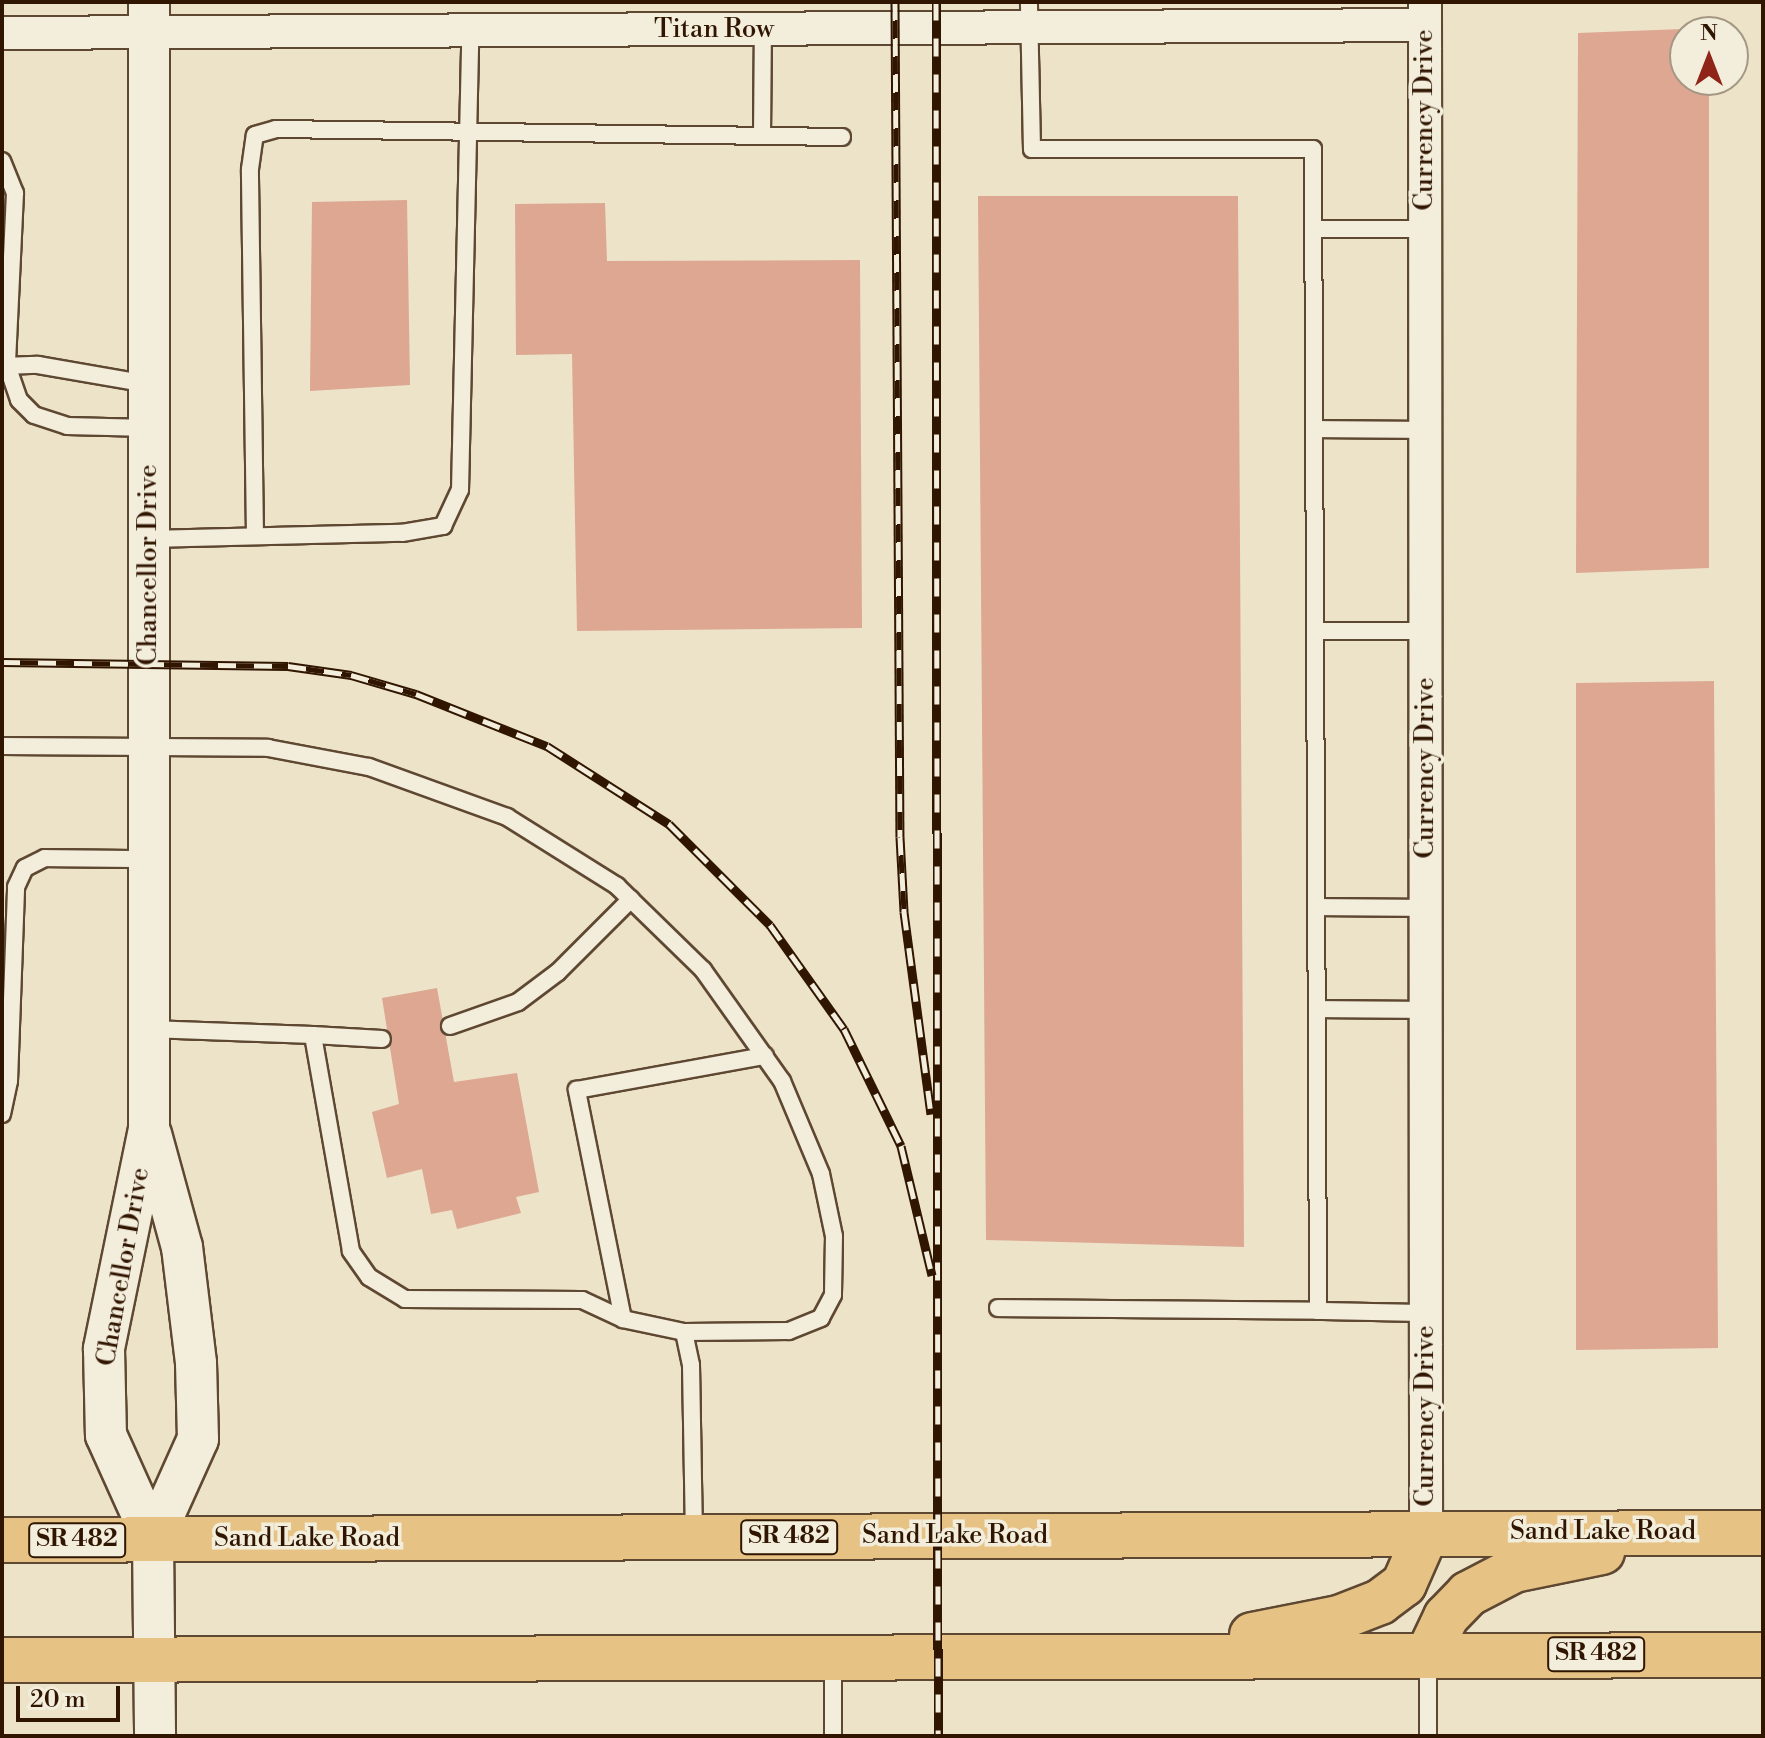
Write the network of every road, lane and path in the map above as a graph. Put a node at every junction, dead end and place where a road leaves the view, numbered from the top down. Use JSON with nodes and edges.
{"nodes":[{"id":1,"x":1425,"y":13,"type":"edge"},
{"id":2,"x":1029,"y":15,"type":"edge"},
{"id":3,"x":149,"y":18,"type":"edge"},
{"id":4,"x":763,"y":29,"type":"junction"},
{"id":5,"x":470,"y":32,"type":"junction"},
{"id":6,"x":2,"y":33,"type":"edge"},
{"id":7,"x":468,"y":130,"type":"junction"},
{"id":8,"x":762,"y":136,"type":"junction"},
{"id":9,"x":842,"y":137,"type":"dead end"},
{"id":10,"x":2,"y":161,"type":"edge"},
{"id":11,"x":1314,"y":229,"type":"junction"},
{"id":12,"x":1425,"y":229,"type":"junction"},
{"id":13,"x":4,"y":366,"type":"edge"},
{"id":14,"x":149,"y":384,"type":"junction"},
{"id":15,"x":149,"y":428,"type":"junction"},
{"id":16,"x":1316,"y":429,"type":"junction"},
{"id":17,"x":1425,"y":430,"type":"junction"},
{"id":18,"x":255,"y":536,"type":"junction"},
{"id":19,"x":149,"y":539,"type":"junction"},
{"id":20,"x":1317,"y":631,"type":"junction"},
{"id":21,"x":1425,"y":631,"type":"junction"},
{"id":22,"x":149,"y":745,"type":"junction"},
{"id":23,"x":2,"y":746,"type":"edge"},
{"id":24,"x":149,"y":859,"type":"junction"},
{"id":25,"x":631,"y":899,"type":"junction"},
{"id":26,"x":1319,"y":907,"type":"junction"},
{"id":27,"x":1426,"y":908,"type":"junction"},
{"id":28,"x":1318,"y":1009,"type":"junction"},
{"id":29,"x":1425,"y":1010,"type":"junction"},
{"id":30,"x":450,"y":1026,"type":"dead end"},
{"id":31,"x":149,"y":1029,"type":"junction"},
{"id":32,"x":313,"y":1035,"type":"junction"},
{"id":33,"x":382,"y":1039,"type":"dead end"},
{"id":34,"x":6,"y":1046,"type":"edge"},
{"id":35,"x":765,"y":1056,"type":"junction"},
{"id":36,"x":2,"y":1114,"type":"edge"},
{"id":37,"x":149,"y":1129,"type":"junction"},
{"id":38,"x":998,"y":1308,"type":"dead end"},
{"id":39,"x":1318,"y":1311,"type":"junction"},
{"id":40,"x":1426,"y":1313,"type":"junction"},
{"id":41,"x":623,"y":1319,"type":"junction"},
{"id":42,"x":684,"y":1332,"type":"junction"},
{"id":43,"x":1698,"y":1531,"type":"junction"},
{"id":44,"x":1763,"y":1533,"type":"edge"},
{"id":45,"x":1426,"y":1534,"type":"junction"},
{"id":46,"x":694,"y":1537,"type":"junction"},
{"id":47,"x":153,"y":1539,"type":"junction"},
{"id":48,"x":2,"y":1540,"type":"edge"},
{"id":49,"x":1151,"y":1655,"type":"junction"},
{"id":50,"x":1428,"y":1655,"type":"junction"},
{"id":51,"x":1763,"y":1655,"type":"edge"},
{"id":52,"x":833,"y":1656,"type":"junction"},
{"id":53,"x":155,"y":1659,"type":"junction"},
{"id":54,"x":2,"y":1660,"type":"edge"},
{"id":55,"x":155,"y":1736,"type":"edge"},
{"id":56,"x":833,"y":1736,"type":"edge"},
{"id":57,"x":1428,"y":1736,"type":"edge"}],
"edges":[{"from":1,"to":2,"type":"street","name":"Titan Row"},
{"from":1,"to":12,"type":"street","name":"Currency Drive"},
{"from":2,"to":4,"type":"street","name":"Titan Row"},
{"from":2,"to":11,"type":"lane"},
{"from":3,"to":5,"type":"street","name":"Titan Row"},
{"from":3,"to":6,"type":"street","name":"Titan Row"},
{"from":3,"to":14,"type":"street","name":"Chancellor Drive"},
{"from":4,"to":5,"type":"street","name":"Titan Row"},
{"from":4,"to":8,"type":"lane"},
{"from":5,"to":7,"type":"lane"},
{"from":7,"to":8,"type":"lane"},
{"from":7,"to":18,"type":"lane"},
{"from":7,"to":18,"type":"lane"},
{"from":8,"to":9,"type":"lane"},
{"from":10,"to":13,"type":"lane"},
{"from":11,"to":12,"type":"lane"},
{"from":11,"to":16,"type":"lane"},
{"from":12,"to":17,"type":"street","name":"Currency Drive"},
{"from":13,"to":14,"type":"lane"},
{"from":13,"to":15,"type":"lane"},
{"from":14,"to":15,"type":"street","name":"Chancellor Drive"},
{"from":15,"to":19,"type":"street","name":"Chancellor Drive"},
{"from":16,"to":17,"type":"lane"},
{"from":16,"to":20,"type":"lane"},
{"from":17,"to":21,"type":"street","name":"Currency Drive"},
{"from":18,"to":19,"type":"lane"},
{"from":19,"to":22,"type":"street","name":"Chancellor Drive"},
{"from":20,"to":21,"type":"lane"},
{"from":20,"to":26,"type":"lane"},
{"from":21,"to":27,"type":"street","name":"Currency Drive"},
{"from":22,"to":23,"type":"lane"},
{"from":22,"to":24,"type":"street","name":"Chancellor Drive"},
{"from":22,"to":25,"type":"lane"},
{"from":24,"to":31,"type":"street","name":"Chancellor Drive"},
{"from":24,"to":34,"type":"lane"},
{"from":25,"to":30,"type":"lane"},
{"from":25,"to":35,"type":"lane"},
{"from":26,"to":27,"type":"lane"},
{"from":26,"to":28,"type":"lane"},
{"from":27,"to":29,"type":"street","name":"Currency Drive"},
{"from":28,"to":29,"type":"lane"},
{"from":28,"to":39,"type":"lane"},
{"from":29,"to":40,"type":"street","name":"Currency Drive"},
{"from":31,"to":32,"type":"lane"},
{"from":31,"to":37,"type":"street","name":"Chancellor Drive"},
{"from":32,"to":33,"type":"lane"},
{"from":32,"to":41,"type":"lane"},
{"from":34,"to":36,"type":"lane"},
{"from":35,"to":41,"type":"lane"},
{"from":35,"to":42,"type":"lane"},
{"from":37,"to":47,"type":"street","name":"Chancellor Drive"},
{"from":37,"to":47,"type":"street","name":"Chancellor Drive"},
{"from":38,"to":39,"type":"lane"},
{"from":39,"to":40,"type":"lane"},
{"from":40,"to":45,"type":"street","name":"Currency Drive"},
{"from":41,"to":42,"type":"lane"},
{"from":42,"to":46,"type":"lane"},
{"from":43,"to":44,"type":"main road","name":"Sand Lake Road","number":"SR 482"},
{"from":43,"to":45,"type":"main road","name":"Sand Lake Road","number":"SR 482"},
{"from":43,"to":50,"type":"main road"},
{"from":45,"to":46,"type":"main road","name":"Sand Lake Road","number":"SR 482"},
{"from":45,"to":49,"type":"main road"},
{"from":46,"to":47,"type":"main road","name":"Sand Lake Road","number":"SR 482"},
{"from":47,"to":48,"type":"main road","name":"Sand Lake Road","number":"SR 482"},
{"from":47,"to":53,"type":"street","name":"Chancellor Drive"},
{"from":49,"to":50,"type":"main road","number":"SR 482"},
{"from":49,"to":52,"type":"main road","number":"SR 482"},
{"from":50,"to":51,"type":"main road","number":"SR 482"},
{"from":50,"to":57,"type":"lane"},
{"from":52,"to":53,"type":"main road","number":"SR 482"},
{"from":52,"to":56,"type":"lane"},
{"from":53,"to":54,"type":"main road","number":"SR 482"},
{"from":53,"to":55,"type":"street","name":"Chancellor Drive"}]}
